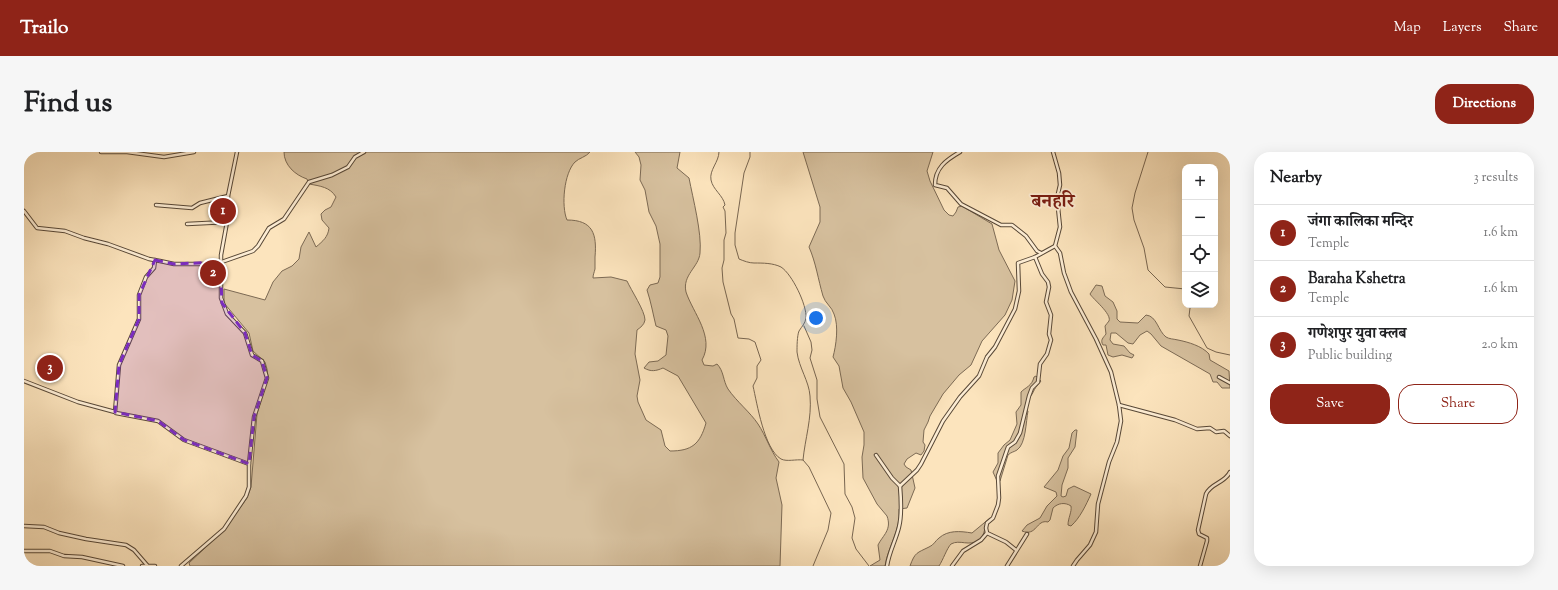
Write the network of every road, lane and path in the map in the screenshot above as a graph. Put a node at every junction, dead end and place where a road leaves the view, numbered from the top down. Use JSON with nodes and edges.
{"nodes":[{"id":1,"x":101,"y":152,"type":"edge"},
{"id":2,"x":194,"y":152,"type":"edge"},
{"id":3,"x":237,"y":152,"type":"edge"},
{"id":4,"x":352,"y":152,"type":"edge"},
{"id":5,"x":364,"y":152,"type":"edge"},
{"id":6,"x":960,"y":152,"type":"edge"},
{"id":7,"x":1053,"y":152,"type":"edge"},
{"id":8,"x":355,"y":157,"type":"junction"},
{"id":9,"x":228,"y":196,"type":"junction"},
{"id":10,"x":156,"y":205,"type":"dead end"},
{"id":11,"x":24,"y":212,"type":"edge"},
{"id":12,"x":226,"y":222,"type":"junction"},
{"id":13,"x":187,"y":224,"type":"dead end"},
{"id":14,"x":1055,"y":246,"type":"junction"},
{"id":15,"x":1041,"y":253,"type":"junction"},
{"id":16,"x":1035,"y":257,"type":"junction"},
{"id":17,"x":155,"y":260,"type":"junction"},
{"id":18,"x":220,"y":262,"type":"junction"},
{"id":19,"x":1219,"y":377,"type":"dead end"},
{"id":20,"x":24,"y":381,"type":"edge"},
{"id":21,"x":1230,"y":383,"type":"edge"},
{"id":22,"x":1120,"y":405,"type":"junction"},
{"id":23,"x":115,"y":412,"type":"junction"},
{"id":24,"x":1230,"y":436,"type":"edge"},
{"id":25,"x":876,"y":455,"type":"dead end"},
{"id":26,"x":249,"y":464,"type":"junction"},
{"id":27,"x":1230,"y":472,"type":"edge"},
{"id":28,"x":1229,"y":476,"type":"edge"},
{"id":29,"x":900,"y":486,"type":"junction"},
{"id":30,"x":24,"y":526,"type":"edge"},
{"id":31,"x":987,"y":533,"type":"junction"},
{"id":32,"x":1027,"y":534,"type":"dead end"},
{"id":33,"x":1016,"y":550,"type":"junction"},
{"id":34,"x":24,"y":551,"type":"edge"},
{"id":35,"x":147,"y":565,"type":"edge"},
{"id":36,"x":123,"y":566,"type":"edge"},
{"id":37,"x":142,"y":566,"type":"edge"},
{"id":38,"x":155,"y":566,"type":"edge"},
{"id":39,"x":181,"y":566,"type":"edge"},
{"id":40,"x":887,"y":566,"type":"edge"},
{"id":41,"x":952,"y":566,"type":"edge"},
{"id":42,"x":1007,"y":566,"type":"edge"},
{"id":43,"x":1073,"y":566,"type":"edge"},
{"id":44,"x":1200,"y":566,"type":"edge"}],
"edges":[{"from":1,"to":2,"type":"street"},
{"from":3,"to":9,"type":"street"},
{"from":4,"to":8,"type":"street"},
{"from":5,"to":8,"type":"street"},
{"from":6,"to":15,"type":"street"},
{"from":7,"to":14,"type":"street"},
{"from":8,"to":18,"type":"street"},
{"from":9,"to":10,"type":"street"},
{"from":9,"to":12,"type":"street"},
{"from":11,"to":17,"type":"street"},
{"from":12,"to":13,"type":"street"},
{"from":12,"to":18,"type":"street"},
{"from":14,"to":15,"type":"street"},
{"from":14,"to":22,"type":"street"},
{"from":15,"to":16,"type":"street"},
{"from":16,"to":29,"type":"street"},
{"from":16,"to":31,"type":"street"},
{"from":17,"to":18,"type":"street"},
{"from":17,"to":23,"type":"street"},
{"from":18,"to":26,"type":"street"},
{"from":19,"to":21,"type":"street"},
{"from":20,"to":23,"type":"street"},
{"from":22,"to":24,"type":"street"},
{"from":22,"to":43,"type":"street"},
{"from":23,"to":26,"type":"street"},
{"from":25,"to":29,"type":"street"},
{"from":26,"to":39,"type":"street"},
{"from":27,"to":28,"type":"street"},
{"from":28,"to":44,"type":"street"},
{"from":29,"to":40,"type":"street"},
{"from":30,"to":35,"type":"street"},
{"from":31,"to":33,"type":"street"},
{"from":31,"to":41,"type":"street"},
{"from":32,"to":33,"type":"street"},
{"from":33,"to":42,"type":"street"},
{"from":34,"to":36,"type":"street"},
{"from":35,"to":37,"type":"street"},
{"from":35,"to":38,"type":"street"}]}
